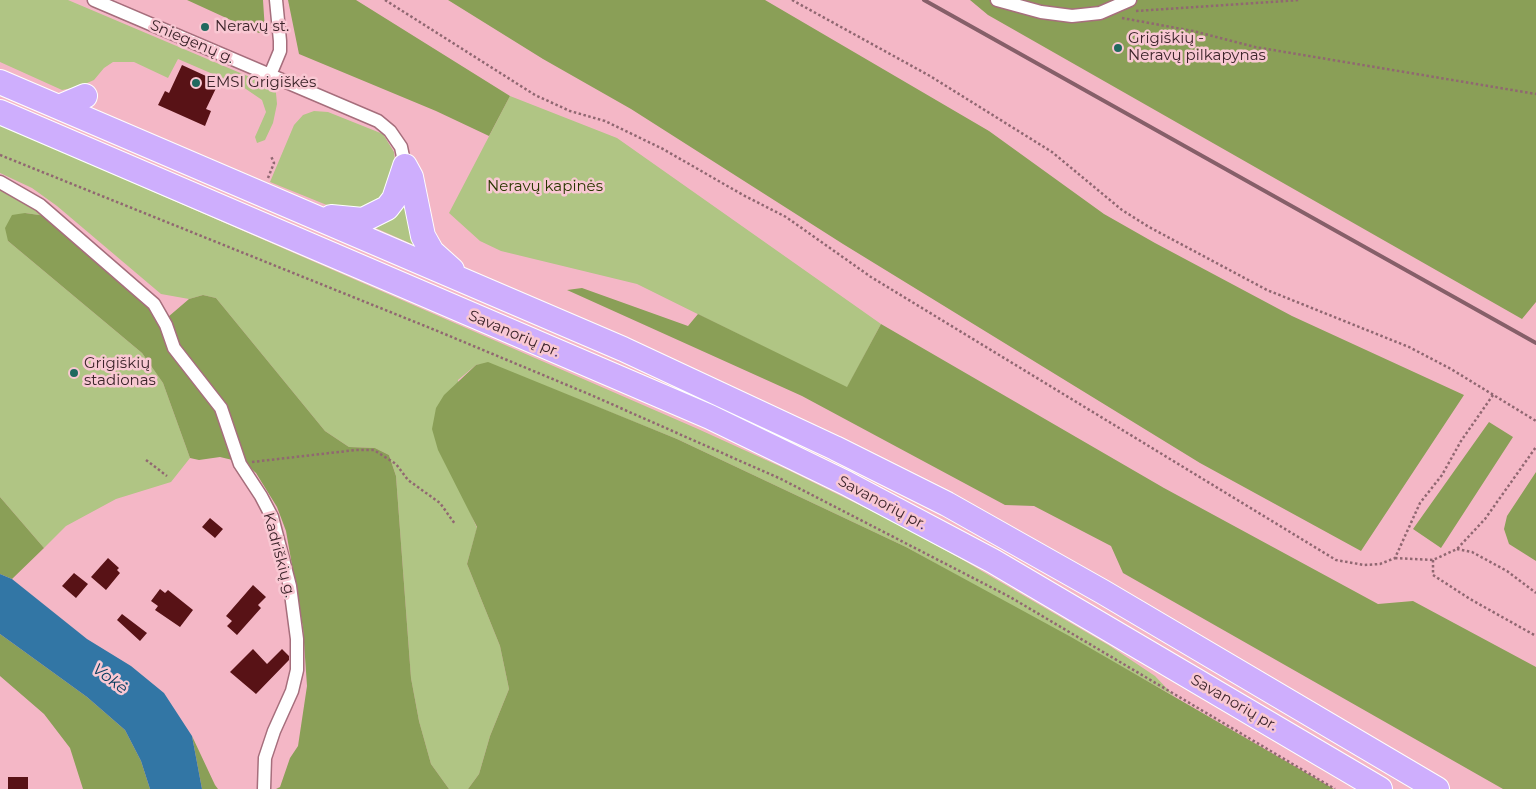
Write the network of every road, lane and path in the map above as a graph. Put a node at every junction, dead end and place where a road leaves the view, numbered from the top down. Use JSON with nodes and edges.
{"nodes":[{"id":1,"x":94,"y":0,"type":"edge"},
{"id":2,"x":276,"y":0,"type":"edge"},
{"id":3,"x":385,"y":0,"type":"edge"},
{"id":4,"x":792,"y":0,"type":"edge"},
{"id":5,"x":997,"y":0,"type":"edge"},
{"id":6,"x":1300,"y":0,"type":"edge"},
{"id":7,"x":1129,"y":6,"type":"edge"},
{"id":8,"x":1100,"y":13,"type":"junction"},
{"id":9,"x":270,"y":75,"type":"junction"},
{"id":10,"x":0,"y":82,"type":"edge"},
{"id":11,"x":1536,"y":94,"type":"edge"},
{"id":12,"x":85,"y":96,"type":"dead end"},
{"id":13,"x":59,"y":107,"type":"junction"},
{"id":14,"x":0,"y":112,"type":"edge"},
{"id":15,"x":0,"y":155,"type":"edge"},
{"id":16,"x":406,"y":166,"type":"junction"},
{"id":17,"x":0,"y":182,"type":"edge"},
{"id":18,"x":297,"y":210,"type":"junction"},
{"id":19,"x":469,"y":284,"type":"junction"},
{"id":20,"x":1493,"y":395,"type":"junction"},
{"id":21,"x":1536,"y":421,"type":"edge"},
{"id":22,"x":1536,"y":447,"type":"edge"},
{"id":23,"x":146,"y":460,"type":"dead end"},
{"id":24,"x":240,"y":464,"type":"junction"},
{"id":25,"x":167,"y":476,"type":"dead end"},
{"id":26,"x":454,"y":524,"type":"dead end"},
{"id":27,"x":1457,"y":549,"type":"junction"},
{"id":28,"x":1395,"y":558,"type":"junction"},
{"id":29,"x":1433,"y":560,"type":"junction"},
{"id":30,"x":993,"y":561,"type":"junction"},
{"id":31,"x":1536,"y":593,"type":"edge"},
{"id":32,"x":1536,"y":636,"type":"edge"},
{"id":33,"x":264,"y":789,"type":"edge"},
{"id":34,"x":1335,"y":789,"type":"edge"},
{"id":35,"x":1354,"y":789,"type":"edge"},
{"id":36,"x":1380,"y":789,"type":"edge"},
{"id":37,"x":1437,"y":789,"type":"edge"}],
"edges":[{"from":1,"to":9,"type":"street","name":"Sniegenų g."},
{"from":2,"to":9,"type":"street"},
{"from":3,"to":28,"type":"path"},
{"from":4,"to":20,"type":"path"},
{"from":5,"to":8,"type":"street"},
{"from":6,"to":7,"type":"path"},
{"from":7,"to":8,"type":"street"},
{"from":8,"to":11,"type":"path"},
{"from":9,"to":16,"type":"street","name":"Sniegenų g."},
{"from":10,"to":13,"type":"highway"},
{"from":12,"to":13,"type":"highway"},
{"from":13,"to":18,"type":"highway"},
{"from":14,"to":30,"type":"highway","name":"Savanorių pr."},
{"from":15,"to":34,"type":"path"},
{"from":16,"to":18,"type":"highway"},
{"from":16,"to":19,"type":"highway"},
{"from":17,"to":24,"type":"street","name":"Kadriškių g."},
{"from":18,"to":19,"type":"highway","name":"Savanorių pr."},
{"from":19,"to":37,"type":"highway","name":"Savanorių pr."},
{"from":20,"to":21,"type":"path"},
{"from":20,"to":28,"type":"path"},
{"from":22,"to":27,"type":"path"},
{"from":23,"to":25,"type":"path"},
{"from":24,"to":26,"type":"path"},
{"from":24,"to":33,"type":"street","name":"Kadriškių g."},
{"from":27,"to":29,"type":"path"},
{"from":27,"to":31,"type":"path"},
{"from":28,"to":29,"type":"path"},
{"from":29,"to":32,"type":"path"},
{"from":30,"to":35,"type":"highway"},
{"from":30,"to":36,"type":"highway","name":"Savanorių pr."}]}
